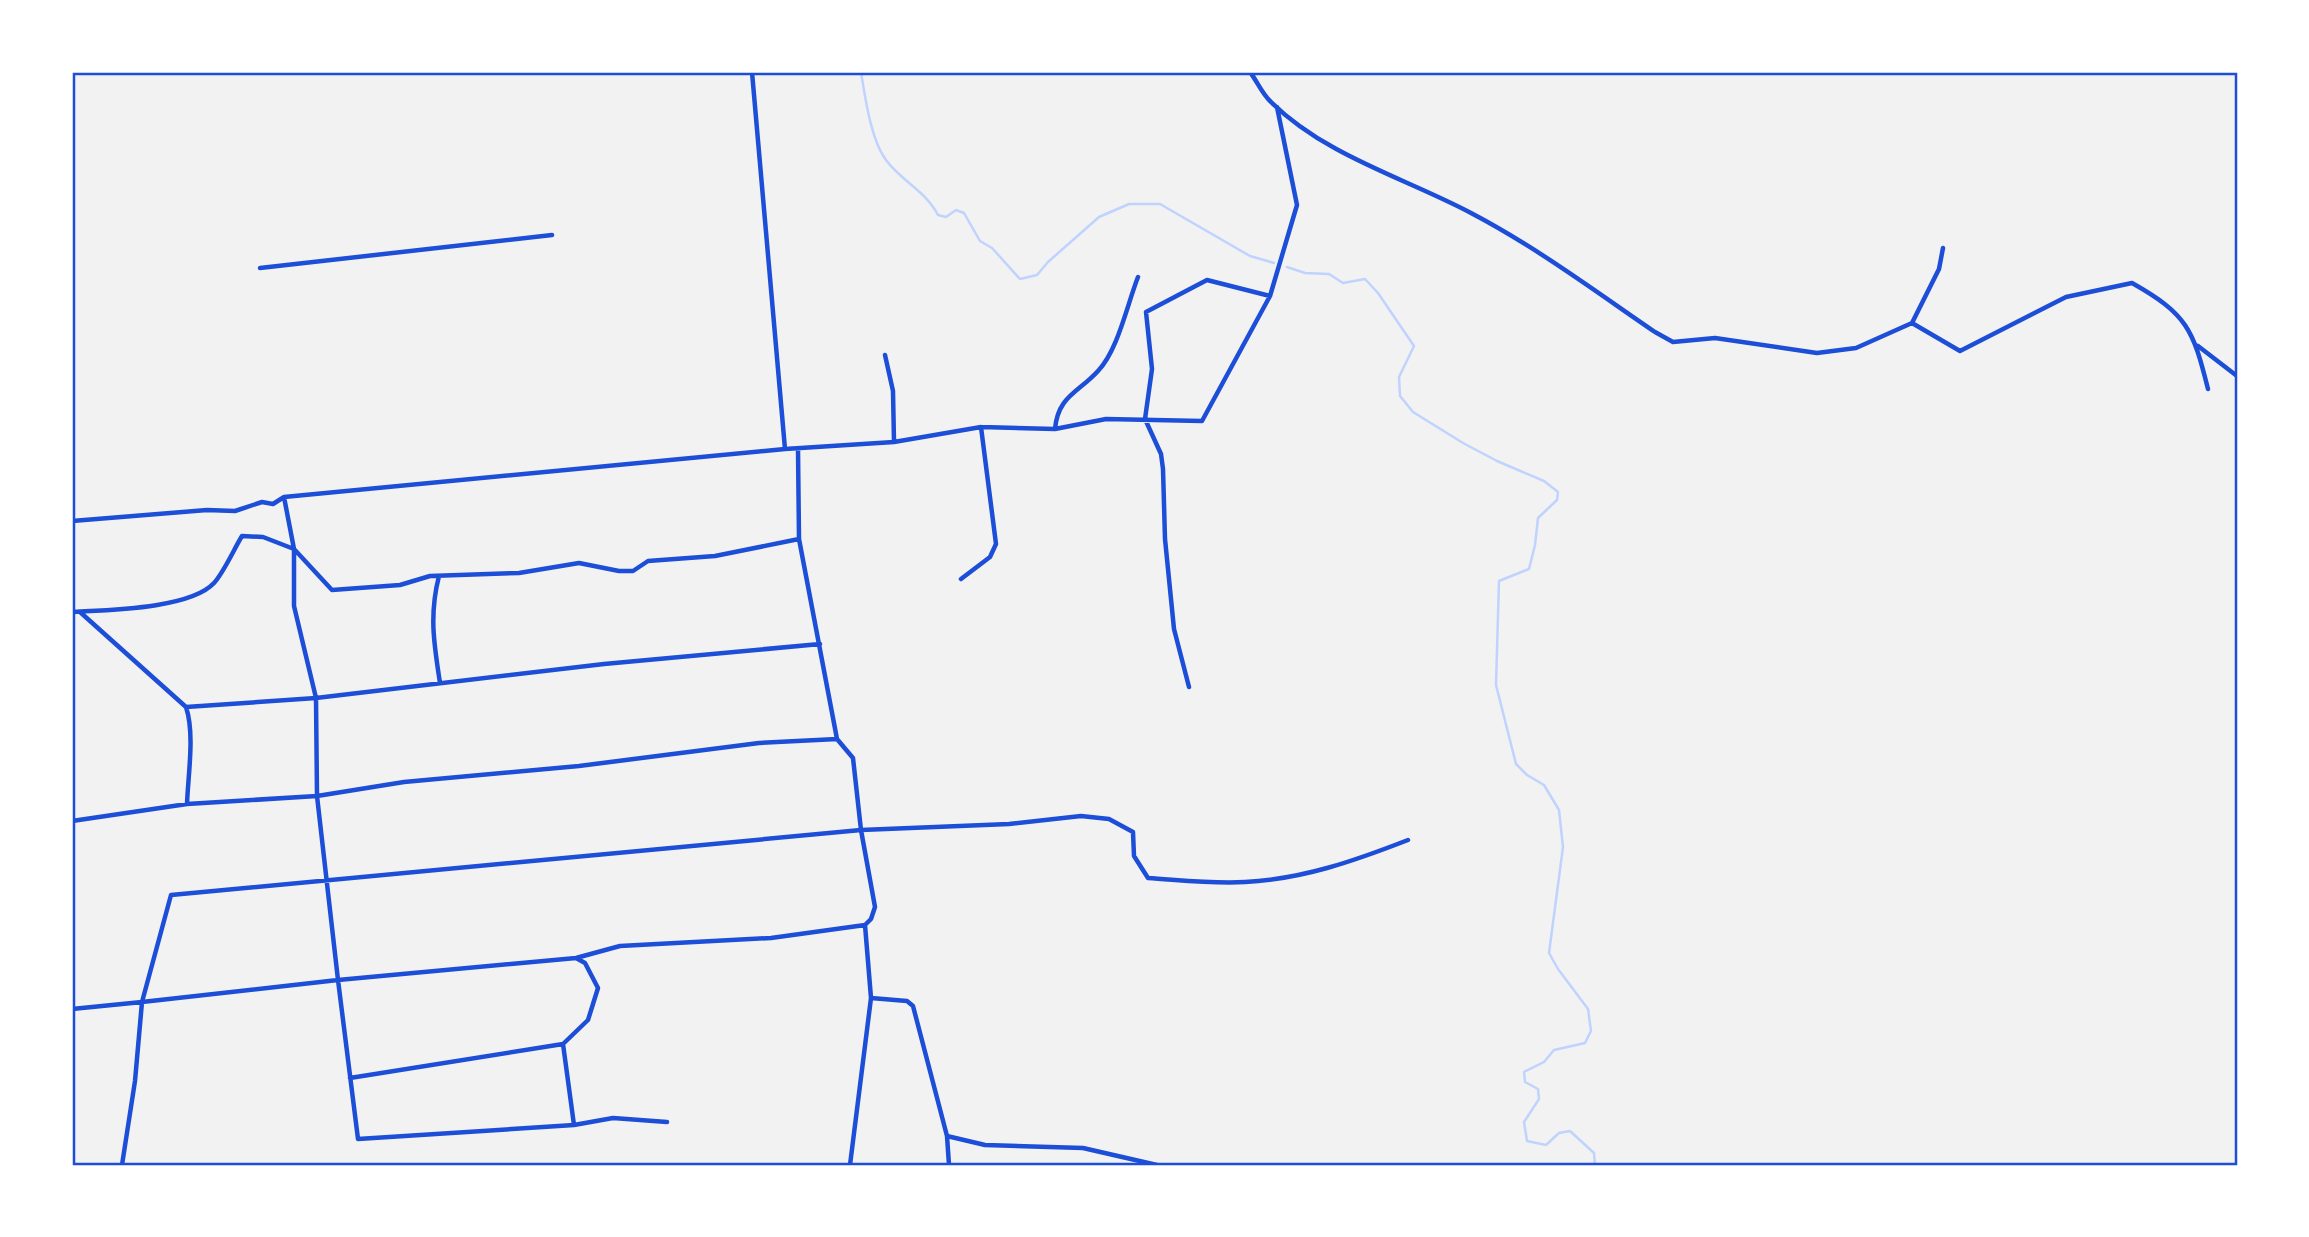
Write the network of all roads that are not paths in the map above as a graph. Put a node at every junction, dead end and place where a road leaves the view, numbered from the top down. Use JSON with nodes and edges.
{"nodes":[{"id":1,"x":752,"y":72,"type":"edge"},
{"id":2,"x":1250,"y":72,"type":"edge"},
{"id":3,"x":1277,"y":107,"type":"junction"},
{"id":4,"x":552,"y":235,"type":"dead end"},
{"id":5,"x":1942,"y":248,"type":"dead end"},
{"id":6,"x":260,"y":268,"type":"dead end"},
{"id":7,"x":1138,"y":277,"type":"dead end"},
{"id":8,"x":1270,"y":296,"type":"junction"},
{"id":9,"x":1912,"y":323,"type":"junction"},
{"id":10,"x":2197,"y":346,"type":"junction"},
{"id":11,"x":885,"y":355,"type":"dead end"},
{"id":12,"x":2237,"y":376,"type":"edge"},
{"id":13,"x":2208,"y":389,"type":"dead end"},
{"id":14,"x":1145,"y":419,"type":"junction"},
{"id":15,"x":981,"y":427,"type":"junction"},
{"id":16,"x":1055,"y":429,"type":"junction"},
{"id":17,"x":894,"y":442,"type":"junction"},
{"id":18,"x":785,"y":449,"type":"junction"},
{"id":19,"x":798,"y":449,"type":"junction"},
{"id":20,"x":284,"y":498,"type":"junction"},
{"id":21,"x":72,"y":521,"type":"edge"},
{"id":22,"x":799,"y":539,"type":"junction"},
{"id":23,"x":293,"y":549,"type":"junction"},
{"id":24,"x":439,"y":576,"type":"junction"},
{"id":25,"x":961,"y":579,"type":"dead end"},
{"id":26,"x":72,"y":612,"type":"edge"},
{"id":27,"x":80,"y":612,"type":"junction"},
{"id":28,"x":820,"y":644,"type":"junction"},
{"id":29,"x":440,"y":683,"type":"junction"},
{"id":30,"x":1189,"y":687,"type":"dead end"},
{"id":31,"x":316,"y":698,"type":"junction"},
{"id":32,"x":186,"y":707,"type":"junction"},
{"id":33,"x":837,"y":739,"type":"junction"},
{"id":34,"x":317,"y":796,"type":"junction"},
{"id":35,"x":187,"y":804,"type":"junction"},
{"id":36,"x":72,"y":821,"type":"edge"},
{"id":37,"x":861,"y":830,"type":"junction"},
{"id":38,"x":1408,"y":840,"type":"dead end"},
{"id":39,"x":325,"y":880,"type":"junction"},
{"id":40,"x":865,"y":925,"type":"junction"},
{"id":41,"x":576,"y":958,"type":"junction"},
{"id":42,"x":338,"y":980,"type":"junction"},
{"id":43,"x":871,"y":998,"type":"junction"},
{"id":44,"x":142,"y":1002,"type":"junction"},
{"id":45,"x":72,"y":1009,"type":"edge"},
{"id":46,"x":563,"y":1044,"type":"junction"},
{"id":47,"x":350,"y":1078,"type":"junction"},
{"id":48,"x":667,"y":1122,"type":"dead end"},
{"id":49,"x":574,"y":1125,"type":"junction"},
{"id":50,"x":947,"y":1136,"type":"junction"},
{"id":51,"x":122,"y":1165,"type":"edge"},
{"id":52,"x":850,"y":1165,"type":"edge"},
{"id":53,"x":949,"y":1165,"type":"edge"},
{"id":54,"x":1157,"y":1165,"type":"edge"}],
"edges":[{"from":1,"to":18,"type":"street"},
{"from":2,"to":3,"type":"street"},
{"from":3,"to":8,"type":"street"},
{"from":3,"to":9,"type":"street"},
{"from":4,"to":6,"type":"street"},
{"from":5,"to":9,"type":"street"},
{"from":7,"to":16,"type":"street"},
{"from":8,"to":14,"type":"street"},
{"from":8,"to":14,"type":"street"},
{"from":9,"to":10,"type":"street"},
{"from":10,"to":12,"type":"street"},
{"from":10,"to":13,"type":"street"},
{"from":11,"to":17,"type":"street"},
{"from":14,"to":16,"type":"street"},
{"from":14,"to":30,"type":"street"},
{"from":15,"to":16,"type":"street"},
{"from":15,"to":17,"type":"street"},
{"from":15,"to":25,"type":"street"},
{"from":17,"to":19,"type":"street"},
{"from":18,"to":19,"type":"street"},
{"from":18,"to":20,"type":"street"},
{"from":19,"to":22,"type":"street"},
{"from":20,"to":21,"type":"street"},
{"from":20,"to":23,"type":"street"},
{"from":22,"to":24,"type":"street"},
{"from":22,"to":28,"type":"street"},
{"from":23,"to":24,"type":"street"},
{"from":23,"to":27,"type":"street"},
{"from":23,"to":31,"type":"street"},
{"from":24,"to":29,"type":"street"},
{"from":26,"to":27,"type":"street"},
{"from":27,"to":32,"type":"street"},
{"from":28,"to":29,"type":"street"},
{"from":28,"to":33,"type":"street"},
{"from":29,"to":31,"type":"street"},
{"from":31,"to":32,"type":"street"},
{"from":31,"to":34,"type":"street"},
{"from":32,"to":35,"type":"street"},
{"from":33,"to":34,"type":"street"},
{"from":33,"to":37,"type":"street"},
{"from":34,"to":35,"type":"street"},
{"from":34,"to":39,"type":"street"},
{"from":35,"to":36,"type":"street"},
{"from":37,"to":38,"type":"street"},
{"from":37,"to":39,"type":"street"},
{"from":37,"to":40,"type":"street"},
{"from":39,"to":42,"type":"street"},
{"from":39,"to":44,"type":"street"},
{"from":40,"to":41,"type":"street"},
{"from":40,"to":43,"type":"street"},
{"from":41,"to":42,"type":"street"},
{"from":41,"to":46,"type":"street"},
{"from":42,"to":44,"type":"street"},
{"from":42,"to":47,"type":"street"},
{"from":43,"to":50,"type":"street"},
{"from":43,"to":52,"type":"street"},
{"from":44,"to":45,"type":"street"},
{"from":44,"to":51,"type":"street"},
{"from":46,"to":47,"type":"street"},
{"from":46,"to":49,"type":"street"},
{"from":47,"to":49,"type":"street"},
{"from":48,"to":49,"type":"street"},
{"from":50,"to":53,"type":"street"},
{"from":50,"to":54,"type":"street"}]}
